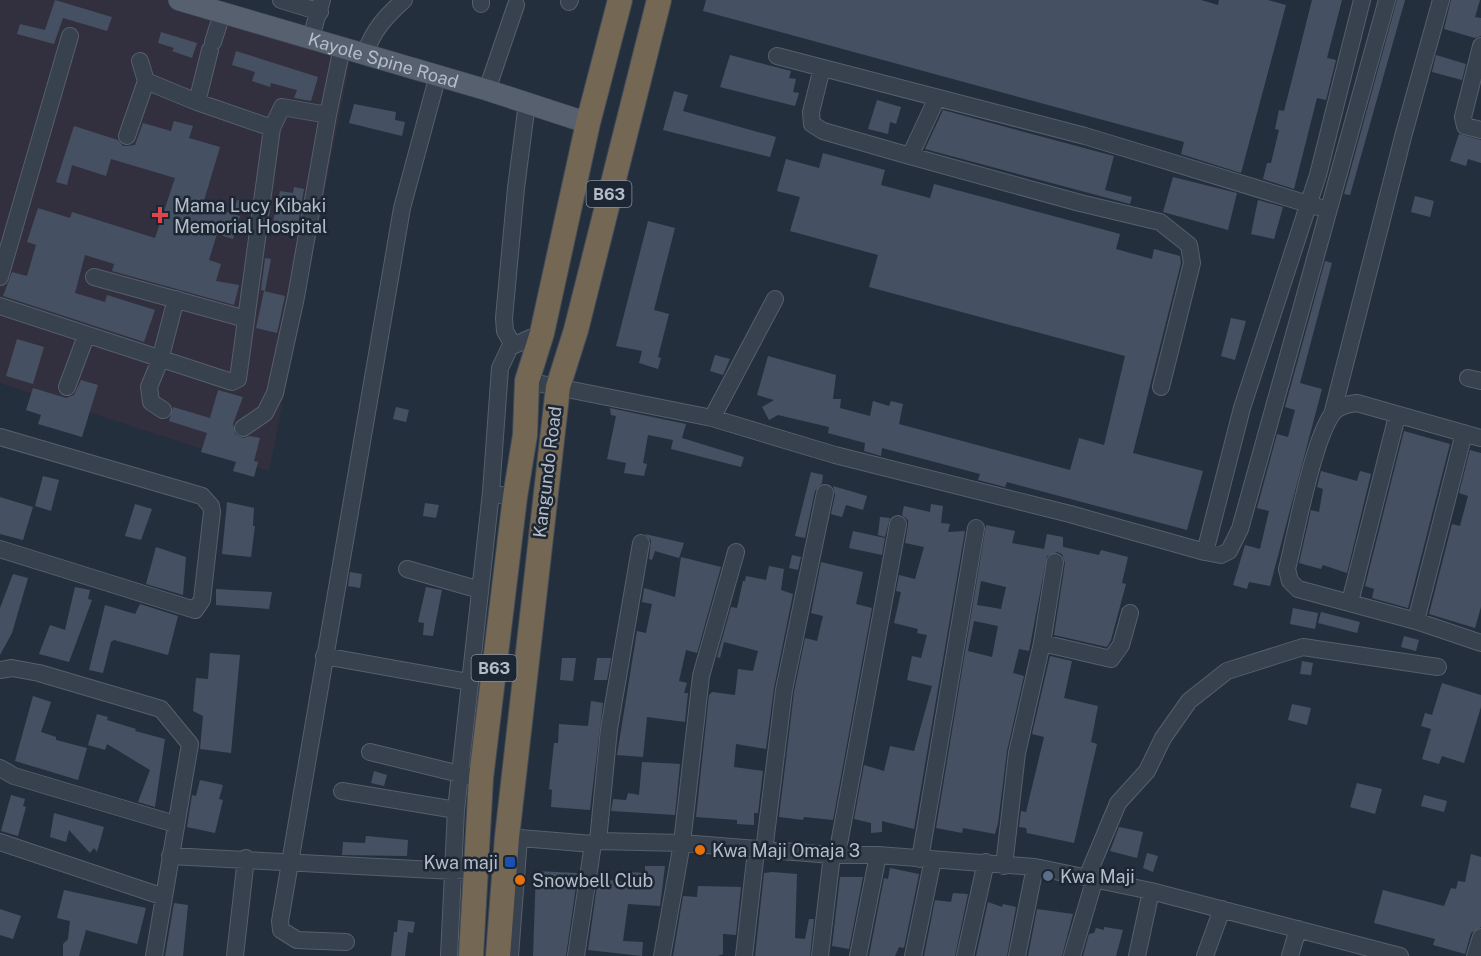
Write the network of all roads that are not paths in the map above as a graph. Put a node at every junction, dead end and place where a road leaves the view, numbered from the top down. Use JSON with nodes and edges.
{"nodes":[{"id":1,"x":178,"y":0,"type":"edge"},
{"id":2,"x":281,"y":0,"type":"edge"},
{"id":3,"x":404,"y":0,"type":"edge"},
{"id":4,"x":621,"y":0,"type":"edge"},
{"id":5,"x":659,"y":0,"type":"edge"},
{"id":6,"x":1362,"y":0,"type":"edge"},
{"id":7,"x":1387,"y":0,"type":"edge"},
{"id":8,"x":1441,"y":0,"type":"edge"},
{"id":9,"x":516,"y":5,"type":"dead end"},
{"id":10,"x":321,"y":6,"type":"edge"},
{"id":11,"x":222,"y":14,"type":"junction"},
{"id":12,"x":1359,"y":18,"type":"junction"},
{"id":13,"x":1380,"y":24,"type":"junction"},
{"id":14,"x":70,"y":36,"type":"dead end"},
{"id":15,"x":311,"y":37,"type":"junction"},
{"id":16,"x":1481,"y":46,"type":"edge"},
{"id":17,"x":342,"y":47,"type":"junction"},
{"id":18,"x":365,"y":54,"type":"junction"},
{"id":19,"x":777,"y":56,"type":"dead end"},
{"id":20,"x":140,"y":61,"type":"dead end"},
{"id":21,"x":822,"y":68,"type":"junction"},
{"id":22,"x":438,"y":75,"type":"junction"},
{"id":23,"x":146,"y":81,"type":"junction"},
{"id":24,"x":487,"y":90,"type":"junction"},
{"id":25,"x":937,"y":98,"type":"junction"},
{"id":26,"x":197,"y":102,"type":"junction"},
{"id":27,"x":527,"y":103,"type":"junction"},
{"id":28,"x":328,"y":115,"type":"junction"},
{"id":29,"x":588,"y":123,"type":"junction"},
{"id":30,"x":272,"y":129,"type":"junction"},
{"id":31,"x":1481,"y":130,"type":"edge"},
{"id":32,"x":127,"y":136,"type":"dead end"},
{"id":33,"x":910,"y":156,"type":"junction"},
{"id":34,"x":1318,"y":175,"type":"junction"},
{"id":35,"x":1337,"y":180,"type":"junction"},
{"id":36,"x":1309,"y":204,"type":"junction"},
{"id":37,"x":1328,"y":210,"type":"junction"},
{"id":38,"x":0,"y":277,"type":"edge"},
{"id":39,"x":94,"y":277,"type":"dead end"},
{"id":40,"x":176,"y":299,"type":"junction"},
{"id":41,"x":775,"y":299,"type":"dead end"},
{"id":42,"x":0,"y":306,"type":"edge"},
{"id":43,"x":246,"y":319,"type":"junction"},
{"id":44,"x":542,"y":333,"type":"junction"},
{"id":45,"x":86,"y":336,"type":"junction"},
{"id":46,"x":513,"y":345,"type":"junction"},
{"id":47,"x":160,"y":360,"type":"junction"},
{"id":48,"x":527,"y":381,"type":"junction"},
{"id":49,"x":67,"y":387,"type":"dead end"},
{"id":50,"x":558,"y":387,"type":"junction"},
{"id":51,"x":1161,"y":387,"type":"dead end"},
{"id":52,"x":163,"y":410,"type":"dead end"},
{"id":53,"x":1333,"y":411,"type":"junction"},
{"id":54,"x":1397,"y":416,"type":"junction"},
{"id":55,"x":712,"y":418,"type":"junction"},
{"id":56,"x":243,"y":428,"type":"dead end"},
{"id":57,"x":1464,"y":433,"type":"junction"},
{"id":58,"x":0,"y":436,"type":"edge"},
{"id":59,"x":1481,"y":438,"type":"edge"},
{"id":60,"x":491,"y":492,"type":"junction"},
{"id":61,"x":825,"y":494,"type":"dead end"},
{"id":62,"x":515,"y":497,"type":"junction"},
{"id":63,"x":898,"y":524,"type":"dead end"},
{"id":64,"x":976,"y":528,"type":"dead end"},
{"id":65,"x":641,"y":543,"type":"dead end"},
{"id":66,"x":0,"y":549,"type":"edge"},
{"id":67,"x":736,"y":552,"type":"dead end"},
{"id":68,"x":1205,"y":552,"type":"junction"},
{"id":69,"x":1055,"y":562,"type":"dead end"},
{"id":70,"x":407,"y":569,"type":"dead end"},
{"id":71,"x":480,"y":590,"type":"junction"},
{"id":72,"x":1350,"y":602,"type":"junction"},
{"id":73,"x":1130,"y":613,"type":"dead end"},
{"id":74,"x":1416,"y":621,"type":"junction"},
{"id":75,"x":1480,"y":637,"type":"edge"},
{"id":76,"x":1042,"y":643,"type":"junction"},
{"id":77,"x":324,"y":656,"type":"junction"},
{"id":78,"x":1438,"y":667,"type":"dead end"},
{"id":79,"x":0,"y":670,"type":"edge"},
{"id":80,"x":469,"y":682,"type":"junction"},
{"id":81,"x":370,"y":752,"type":"dead end"},
{"id":82,"x":0,"y":768,"type":"edge"},
{"id":83,"x":470,"y":777,"type":"junction"},
{"id":84,"x":342,"y":792,"type":"dead end"},
{"id":85,"x":456,"y":810,"type":"junction"},
{"id":86,"x":175,"y":824,"type":"junction"},
{"id":87,"x":513,"y":837,"type":"junction"},
{"id":88,"x":0,"y":842,"type":"edge"},
{"id":89,"x":595,"y":842,"type":"junction"},
{"id":90,"x":682,"y":843,"type":"junction"},
{"id":91,"x":760,"y":851,"type":"junction"},
{"id":92,"x":835,"y":855,"type":"junction"},
{"id":93,"x":878,"y":855,"type":"junction"},
{"id":94,"x":170,"y":856,"type":"junction"},
{"id":95,"x":246,"y":858,"type":"junction"},
{"id":96,"x":926,"y":859,"type":"junction"},
{"id":97,"x":291,"y":861,"type":"junction"},
{"id":98,"x":986,"y":862,"type":"junction"},
{"id":99,"x":1004,"y":866,"type":"junction"},
{"id":100,"x":1035,"y":867,"type":"junction"},
{"id":101,"x":464,"y":869,"type":"junction"},
{"id":102,"x":1091,"y":878,"type":"junction"},
{"id":103,"x":1151,"y":891,"type":"junction"},
{"id":104,"x":164,"y":897,"type":"junction"},
{"id":105,"x":1222,"y":909,"type":"junction"},
{"id":106,"x":1298,"y":929,"type":"junction"},
{"id":107,"x":1481,"y":937,"type":"edge"},
{"id":108,"x":345,"y":942,"type":"dead end"},
{"id":109,"x":1377,"y":953,"type":"edge"},
{"id":110,"x":154,"y":956,"type":"edge"},
{"id":111,"x":236,"y":956,"type":"edge"},
{"id":112,"x":449,"y":956,"type":"edge"},
{"id":113,"x":471,"y":956,"type":"edge"},
{"id":114,"x":498,"y":956,"type":"edge"},
{"id":115,"x":510,"y":956,"type":"edge"},
{"id":116,"x":576,"y":956,"type":"edge"},
{"id":117,"x":662,"y":956,"type":"edge"},
{"id":118,"x":744,"y":956,"type":"edge"},
{"id":119,"x":820,"y":956,"type":"edge"},
{"id":120,"x":858,"y":956,"type":"edge"},
{"id":121,"x":913,"y":956,"type":"edge"},
{"id":122,"x":965,"y":956,"type":"edge"},
{"id":123,"x":1017,"y":956,"type":"edge"},
{"id":124,"x":1072,"y":956,"type":"edge"},
{"id":125,"x":1137,"y":956,"type":"edge"},
{"id":126,"x":1205,"y":956,"type":"edge"},
{"id":127,"x":1290,"y":956,"type":"edge"},
{"id":128,"x":1400,"y":956,"type":"edge"},
{"id":129,"x":1475,"y":956,"type":"edge"}],
"edges":[{"from":1,"to":11,"type":"main road","name":"Kayole Spine Road"},
{"from":2,"to":10,"type":"street"},
{"from":3,"to":18,"type":"street"},
{"from":4,"to":29,"type":"highway","name":"Kangundo Road","number":"B63"},
{"from":5,"to":50,"type":"highway","name":"Kangundo Road","number":"B63"},
{"from":6,"to":12,"type":"street"},
{"from":7,"to":13,"type":"street"},
{"from":8,"to":53,"type":"street"},
{"from":9,"to":24,"type":"street"},
{"from":10,"to":15,"type":"street"},
{"from":11,"to":15,"type":"main road","name":"Kayole Spine Road"},
{"from":11,"to":26,"type":"street"},
{"from":12,"to":13,"type":"street"},
{"from":12,"to":34,"type":"street"},
{"from":13,"to":35,"type":"street"},
{"from":14,"to":38,"type":"street"},
{"from":15,"to":17,"type":"main road","name":"Kayole Spine Road"},
{"from":16,"to":31,"type":"street"},
{"from":17,"to":18,"type":"main road","name":"Kayole Spine Road"},
{"from":17,"to":28,"type":"street"},
{"from":18,"to":22,"type":"main road","name":"Kayole Spine Road"},
{"from":19,"to":21,"type":"street"},
{"from":20,"to":23,"type":"street"},
{"from":21,"to":25,"type":"street"},
{"from":21,"to":33,"type":"street"},
{"from":22,"to":24,"type":"main road","name":"Kayole Spine Road"},
{"from":22,"to":77,"type":"street"},
{"from":23,"to":26,"type":"street"},
{"from":23,"to":32,"type":"street"},
{"from":24,"to":27,"type":"main road","name":"Kayole Spine Road"},
{"from":25,"to":33,"type":"street"},
{"from":25,"to":36,"type":"street"},
{"from":26,"to":30,"type":"street"},
{"from":27,"to":29,"type":"main road","name":"Kayole Spine Road"},
{"from":27,"to":46,"type":"street"},
{"from":28,"to":30,"type":"street"},
{"from":28,"to":56,"type":"street"},
{"from":29,"to":44,"type":"highway","name":"Kangundo Road","number":"B63"},
{"from":30,"to":43,"type":"street"},
{"from":33,"to":51,"type":"street"},
{"from":34,"to":35,"type":"street"},
{"from":34,"to":36,"type":"street"},
{"from":35,"to":37,"type":"street"},
{"from":36,"to":37,"type":"street"},
{"from":36,"to":68,"type":"street"},
{"from":37,"to":68,"type":"street"},
{"from":39,"to":40,"type":"street"},
{"from":40,"to":43,"type":"street"},
{"from":40,"to":47,"type":"street"},
{"from":41,"to":55,"type":"street"},
{"from":42,"to":45,"type":"street"},
{"from":43,"to":47,"type":"street"},
{"from":44,"to":46,"type":"street"},
{"from":44,"to":48,"type":"highway","name":"Kangundo Road","number":"B63"},
{"from":45,"to":47,"type":"street"},
{"from":45,"to":49,"type":"street"},
{"from":46,"to":60,"type":"street"},
{"from":47,"to":52,"type":"street"},
{"from":48,"to":50,"type":"street"},
{"from":48,"to":62,"type":"highway","name":"Kangundo Road","number":"B63"},
{"from":50,"to":55,"type":"street"},
{"from":50,"to":87,"type":"highway","name":"Kangundo Road","number":"B63"},
{"from":53,"to":54,"type":"street"},
{"from":53,"to":72,"type":"street"},
{"from":54,"to":57,"type":"street"},
{"from":54,"to":72,"type":"street"},
{"from":55,"to":68,"type":"street"},
{"from":57,"to":59,"type":"street"},
{"from":57,"to":74,"type":"street"},
{"from":58,"to":66,"type":"street"},
{"from":60,"to":62,"type":"street"},
{"from":60,"to":71,"type":"street"},
{"from":61,"to":91,"type":"street"},
{"from":62,"to":83,"type":"highway","name":"Kangundo Road","number":"B63"},
{"from":63,"to":92,"type":"street"},
{"from":64,"to":96,"type":"street"},
{"from":65,"to":89,"type":"street"},
{"from":67,"to":90,"type":"street"},
{"from":69,"to":76,"type":"street"},
{"from":70,"to":71,"type":"street"},
{"from":71,"to":80,"type":"street"},
{"from":72,"to":74,"type":"street"},
{"from":73,"to":76,"type":"street"},
{"from":74,"to":75,"type":"street"},
{"from":76,"to":99,"type":"street"},
{"from":77,"to":80,"type":"street"},
{"from":77,"to":97,"type":"street"},
{"from":78,"to":102,"type":"street"},
{"from":79,"to":86,"type":"street"},
{"from":80,"to":83,"type":"street"},
{"from":81,"to":83,"type":"street"},
{"from":82,"to":86,"type":"street"},
{"from":83,"to":85,"type":"street"},
{"from":83,"to":101,"type":"highway","name":"Kangundo Road","number":"B63"},
{"from":84,"to":85,"type":"street"},
{"from":85,"to":101,"type":"street"},
{"from":86,"to":94,"type":"street"},
{"from":87,"to":89,"type":"street"},
{"from":87,"to":114,"type":"highway","name":"Kangundo Road","number":"B63"},
{"from":87,"to":115,"type":"street"},
{"from":88,"to":104,"type":"street"},
{"from":89,"to":90,"type":"street"},
{"from":89,"to":116,"type":"street"},
{"from":90,"to":91,"type":"street"},
{"from":90,"to":117,"type":"street"},
{"from":91,"to":92,"type":"street"},
{"from":91,"to":118,"type":"street"},
{"from":92,"to":93,"type":"street"},
{"from":92,"to":119,"type":"street"},
{"from":93,"to":96,"type":"street"},
{"from":93,"to":120,"type":"street"},
{"from":94,"to":95,"type":"street"},
{"from":94,"to":104,"type":"street"},
{"from":95,"to":97,"type":"street"},
{"from":95,"to":111,"type":"street"},
{"from":96,"to":98,"type":"street"},
{"from":96,"to":121,"type":"street"},
{"from":97,"to":101,"type":"street"},
{"from":97,"to":108,"type":"street"},
{"from":98,"to":99,"type":"street"},
{"from":98,"to":122,"type":"street"},
{"from":99,"to":100,"type":"street"},
{"from":100,"to":102,"type":"street"},
{"from":100,"to":123,"type":"street"},
{"from":101,"to":112,"type":"street"},
{"from":101,"to":113,"type":"highway","name":"Kangundo Road","number":"B63"},
{"from":102,"to":103,"type":"street"},
{"from":102,"to":124,"type":"street"},
{"from":103,"to":105,"type":"street"},
{"from":103,"to":125,"type":"street"},
{"from":104,"to":110,"type":"street"},
{"from":105,"to":106,"type":"street"},
{"from":105,"to":126,"type":"street"},
{"from":106,"to":109,"type":"street"},
{"from":106,"to":127,"type":"street"},
{"from":107,"to":129,"type":"street"},
{"from":109,"to":128,"type":"street"}]}
